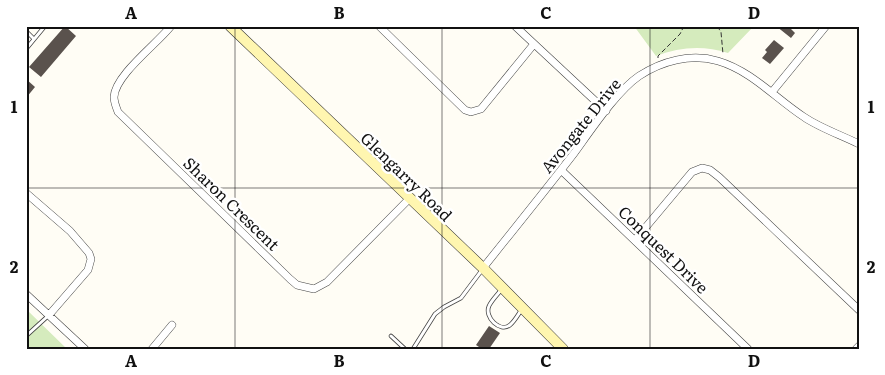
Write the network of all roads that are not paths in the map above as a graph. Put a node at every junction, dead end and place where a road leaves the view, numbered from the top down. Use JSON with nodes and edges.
{"nodes":[{"id":1,"x":45,"y":26,"type":"edge"},
{"id":2,"x":171,"y":26,"type":"edge"},
{"id":3,"x":230,"y":26,"type":"edge"},
{"id":4,"x":379,"y":26,"type":"edge"},
{"id":5,"x":515,"y":26,"type":"edge"},
{"id":6,"x":826,"y":26,"type":"edge"},
{"id":7,"x":26,"y":32,"type":"edge"},
{"id":8,"x":34,"y":39,"type":"junction"},
{"id":9,"x":534,"y":44,"type":"junction"},
{"id":10,"x":26,"y":49,"type":"edge"},
{"id":11,"x":772,"y":92,"type":"junction"},
{"id":12,"x":606,"y":111,"type":"junction"},
{"id":13,"x":859,"y":144,"type":"edge"},
{"id":14,"x":561,"y":170,"type":"junction"},
{"id":15,"x":26,"y":193,"type":"edge"},
{"id":16,"x":409,"y":198,"type":"junction"},
{"id":17,"x":635,"y":240,"type":"junction"},
{"id":18,"x":483,"y":268,"type":"junction"},
{"id":19,"x":502,"y":288,"type":"junction"},
{"id":20,"x":26,"y":294,"type":"edge"},
{"id":21,"x":522,"y":308,"type":"junction"},
{"id":22,"x":859,"y":310,"type":"edge"},
{"id":23,"x":49,"y":315,"type":"junction"},
{"id":24,"x":172,"y":325,"type":"dead end"},
{"id":25,"x":26,"y":336,"type":"edge"},
{"id":26,"x":391,"y":336,"type":"dead end"},
{"id":27,"x":859,"y":346,"type":"edge"},
{"id":28,"x":560,"y":348,"type":"edge"},
{"id":29,"x":84,"y":349,"type":"edge"},
{"id":30,"x":152,"y":349,"type":"edge"},
{"id":31,"x":405,"y":349,"type":"edge"},
{"id":32,"x":412,"y":349,"type":"edge"},
{"id":33,"x":748,"y":349,"type":"edge"},
{"id":34,"x":856,"y":349,"type":"edge"}],
"edges":[{"from":1,"to":8,"type":"lane"},
{"from":2,"to":16,"type":"street","name":"Sharon Crescent"},
{"from":3,"to":16,"type":"street","name":"Glengarry Road"},
{"from":4,"to":9,"type":"street"},
{"from":5,"to":9,"type":"street"},
{"from":6,"to":11,"type":"street"},
{"from":7,"to":8,"type":"lane"},
{"from":8,"to":10,"type":"lane"},
{"from":9,"to":12,"type":"street"},
{"from":11,"to":12,"type":"street","name":"Avongate Drive"},
{"from":11,"to":13,"type":"street","name":"Avongate Drive"},
{"from":12,"to":14,"type":"street","name":"Avongate Drive"},
{"from":14,"to":17,"type":"street","name":"Conquest Drive"},
{"from":14,"to":18,"type":"street","name":"Avongate Drive"},
{"from":15,"to":23,"type":"street"},
{"from":16,"to":18,"type":"street","name":"Glengarry Road"},
{"from":17,"to":22,"type":"street"},
{"from":17,"to":33,"type":"street","name":"Conquest Drive"},
{"from":18,"to":19,"type":"street","name":"Glengarry Road"},
{"from":18,"to":32,"type":"lane"},
{"from":19,"to":21,"type":"street","name":"Glengarry Road"},
{"from":19,"to":21,"type":"lane"},
{"from":20,"to":23,"type":"street"},
{"from":21,"to":28,"type":"street","name":"Glengarry Road"},
{"from":23,"to":25,"type":"lane"},
{"from":23,"to":29,"type":"street"},
{"from":24,"to":30,"type":"street"},
{"from":26,"to":31,"type":"lane"},
{"from":27,"to":34,"type":"street"}]}
